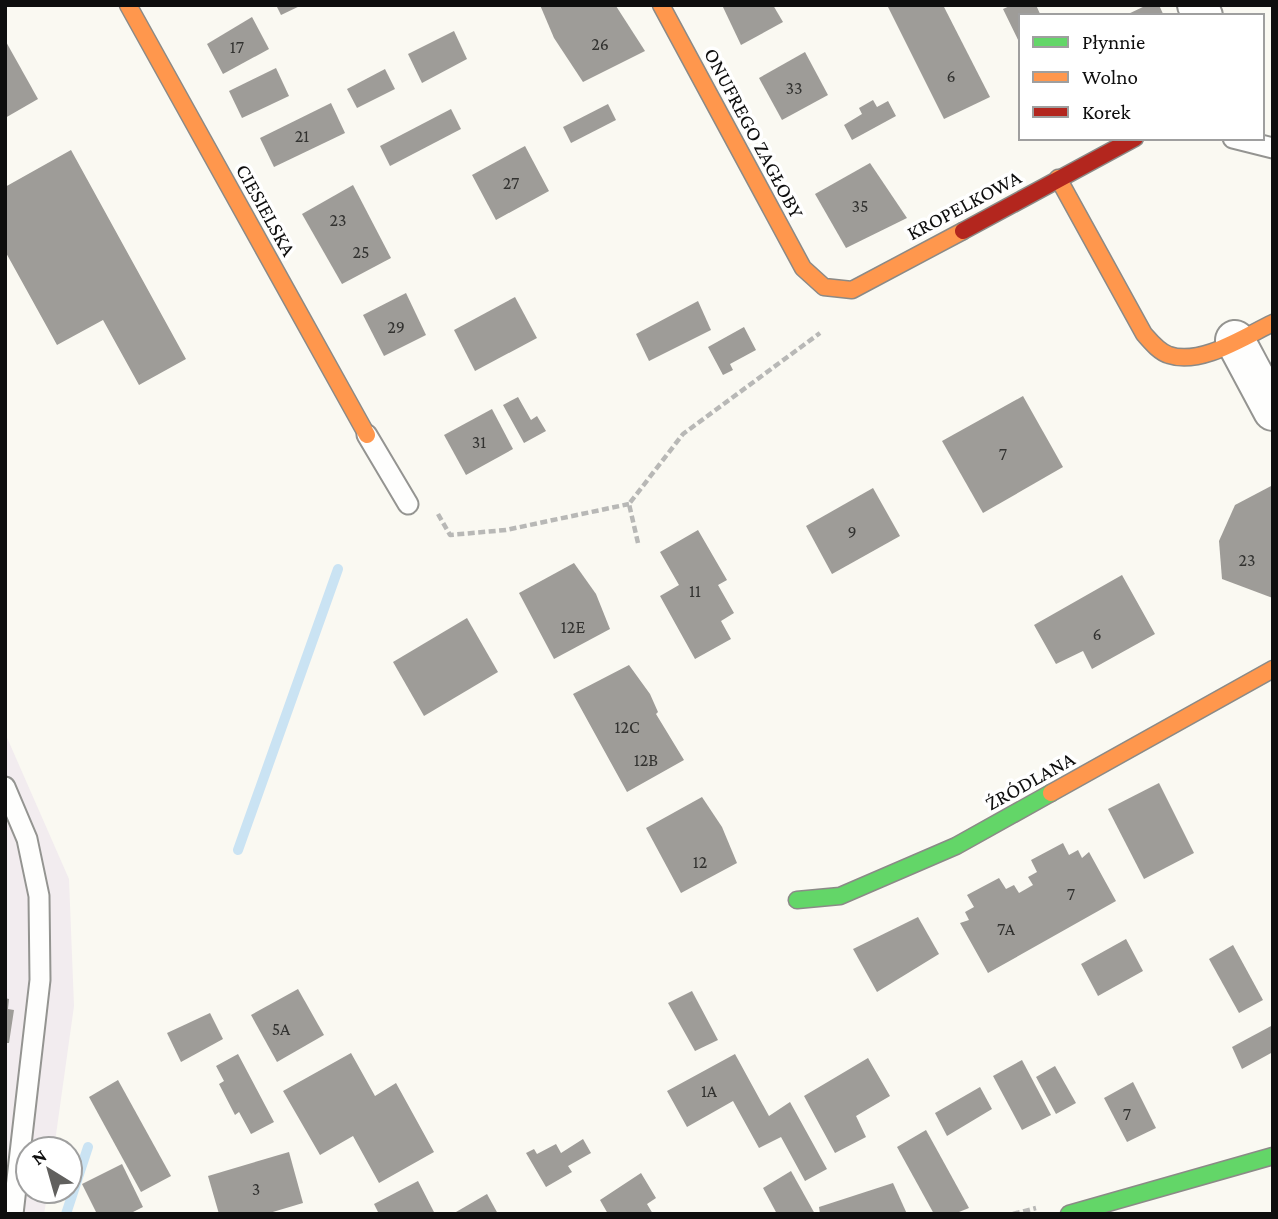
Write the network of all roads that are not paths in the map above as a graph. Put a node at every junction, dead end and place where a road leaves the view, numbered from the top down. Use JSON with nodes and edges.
{"nodes":[{"id":1,"x":128,"y":5,"type":"edge"},
{"id":2,"x":661,"y":5,"type":"edge"},
{"id":3,"x":1131,"y":140,"type":"edge"},
{"id":4,"x":1241,"y":140,"type":"edge"},
{"id":5,"x":1273,"y":148,"type":"edge"},
{"id":6,"x":1058,"y":178,"type":"junction"},
{"id":7,"x":812,"y":281,"type":"joint"},
{"id":8,"x":1273,"y":323,"type":"edge"},
{"id":9,"x":1235,"y":340,"type":"junction"},
{"id":10,"x":1273,"y":411,"type":"edge"},
{"id":11,"x":367,"y":435,"type":"joint"},
{"id":12,"x":408,"y":503,"type":"dead end"},
{"id":13,"x":1273,"y":669,"type":"edge"},
{"id":14,"x":5,"y":786,"type":"edge"},
{"id":15,"x":797,"y":900,"type":"dead end"},
{"id":16,"x":13,"y":1150,"type":"edge"},
{"id":17,"x":1273,"y":1156,"type":"edge"},
{"id":18,"x":13,"y":1214,"type":"edge"},
{"id":19,"x":1069,"y":1214,"type":"edge"}],
"edges":[{"from":1,"to":11,"type":"street","name":"CIESIELSKA"},
{"from":2,"to":7,"type":"street","name":"ONUFREGO ZAGŁOBY"},
{"from":3,"to":6,"type":"street","name":"KROPELKOWA"},
{"from":4,"to":5,"type":"lane"},
{"from":6,"to":7,"type":"street","name":"KROPELKOWA"},
{"from":6,"to":9,"type":"street"},
{"from":8,"to":9,"type":"street"},
{"from":9,"to":10,"type":"street"},
{"from":11,"to":12,"type":"lane"},
{"from":13,"to":15,"type":"street","name":"ŹRÓDLANA"},
{"from":14,"to":16,"type":"lane"},
{"from":16,"to":18,"type":"lane"},
{"from":17,"to":19,"type":"street"}]}
